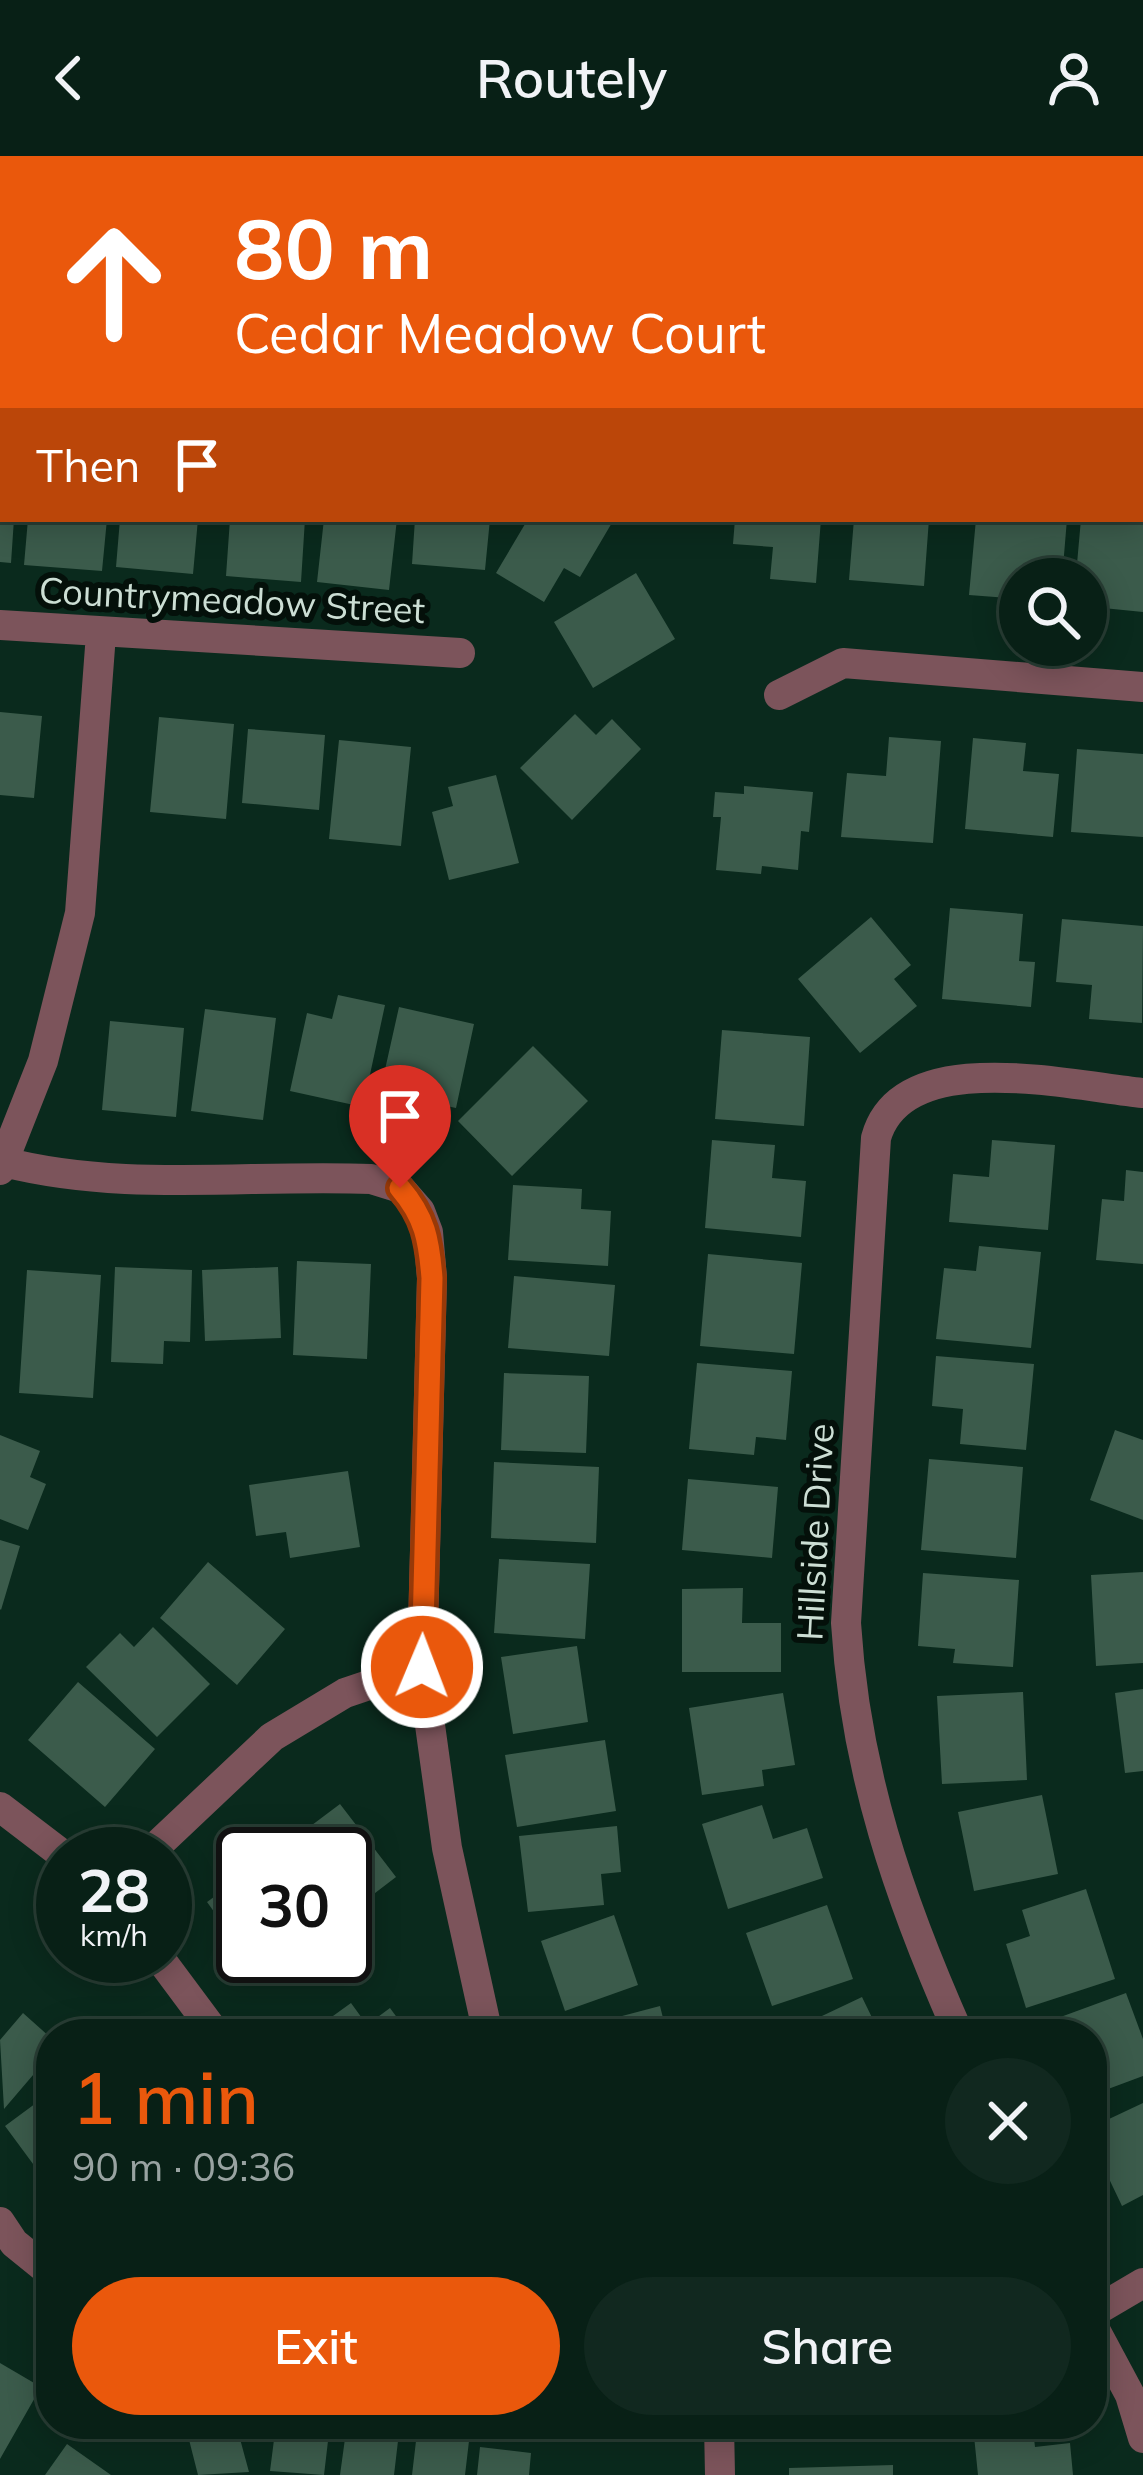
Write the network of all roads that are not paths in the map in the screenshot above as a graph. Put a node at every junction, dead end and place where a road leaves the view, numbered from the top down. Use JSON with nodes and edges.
{"nodes":[{"id":1,"x":0,"y":625,"type":"edge"},
{"id":2,"x":100,"y":634,"type":"junction"},
{"id":3,"x":460,"y":652,"type":"dead end"},
{"id":4,"x":1143,"y":687,"type":"edge"},
{"id":5,"x":779,"y":695,"type":"dead end"},
{"id":6,"x":1143,"y":1093,"type":"edge"},
{"id":7,"x":1,"y":1164,"type":"edge"},
{"id":8,"x":422,"y":1667,"type":"junction"},
{"id":9,"x":0,"y":1807,"type":"edge"},
{"id":10,"x":177,"y":1827,"type":"edge"},
{"id":11,"x":36,"y":1834,"type":"edge"},
{"id":12,"x":178,"y":1983,"type":"edge"},
{"id":13,"x":205,"y":2019,"type":"edge"},
{"id":14,"x":485,"y":2019,"type":"edge"},
{"id":15,"x":953,"y":2019,"type":"edge"},
{"id":16,"x":0,"y":2222,"type":"edge"},
{"id":17,"x":36,"y":2265,"type":"edge"},
{"id":18,"x":1143,"y":2283,"type":"edge"},
{"id":19,"x":1107,"y":2303,"type":"edge"},
{"id":20,"x":1107,"y":2352,"type":"edge"},
{"id":21,"x":1143,"y":2438,"type":"edge"},
{"id":22,"x":719,"y":2439,"type":"edge"},
{"id":23,"x":720,"y":2475,"type":"edge"}],
"edges":[{"from":1,"to":2,"type":"street","name":"Countrymeadow Street"},
{"from":2,"to":3,"type":"street","name":"Countrymeadow Street"},
{"from":2,"to":7,"type":"street"},
{"from":4,"to":5,"type":"street"},
{"from":6,"to":15,"type":"street","name":"Hillside Drive"},
{"from":7,"to":8,"type":"street"},
{"from":8,"to":10,"type":"street"},
{"from":8,"to":14,"type":"street"},
{"from":9,"to":11,"type":"street"},
{"from":12,"to":13,"type":"street"},
{"from":16,"to":17,"type":"street"},
{"from":18,"to":19,"type":"street"},
{"from":20,"to":21,"type":"street"},
{"from":22,"to":23,"type":"street"}]}
